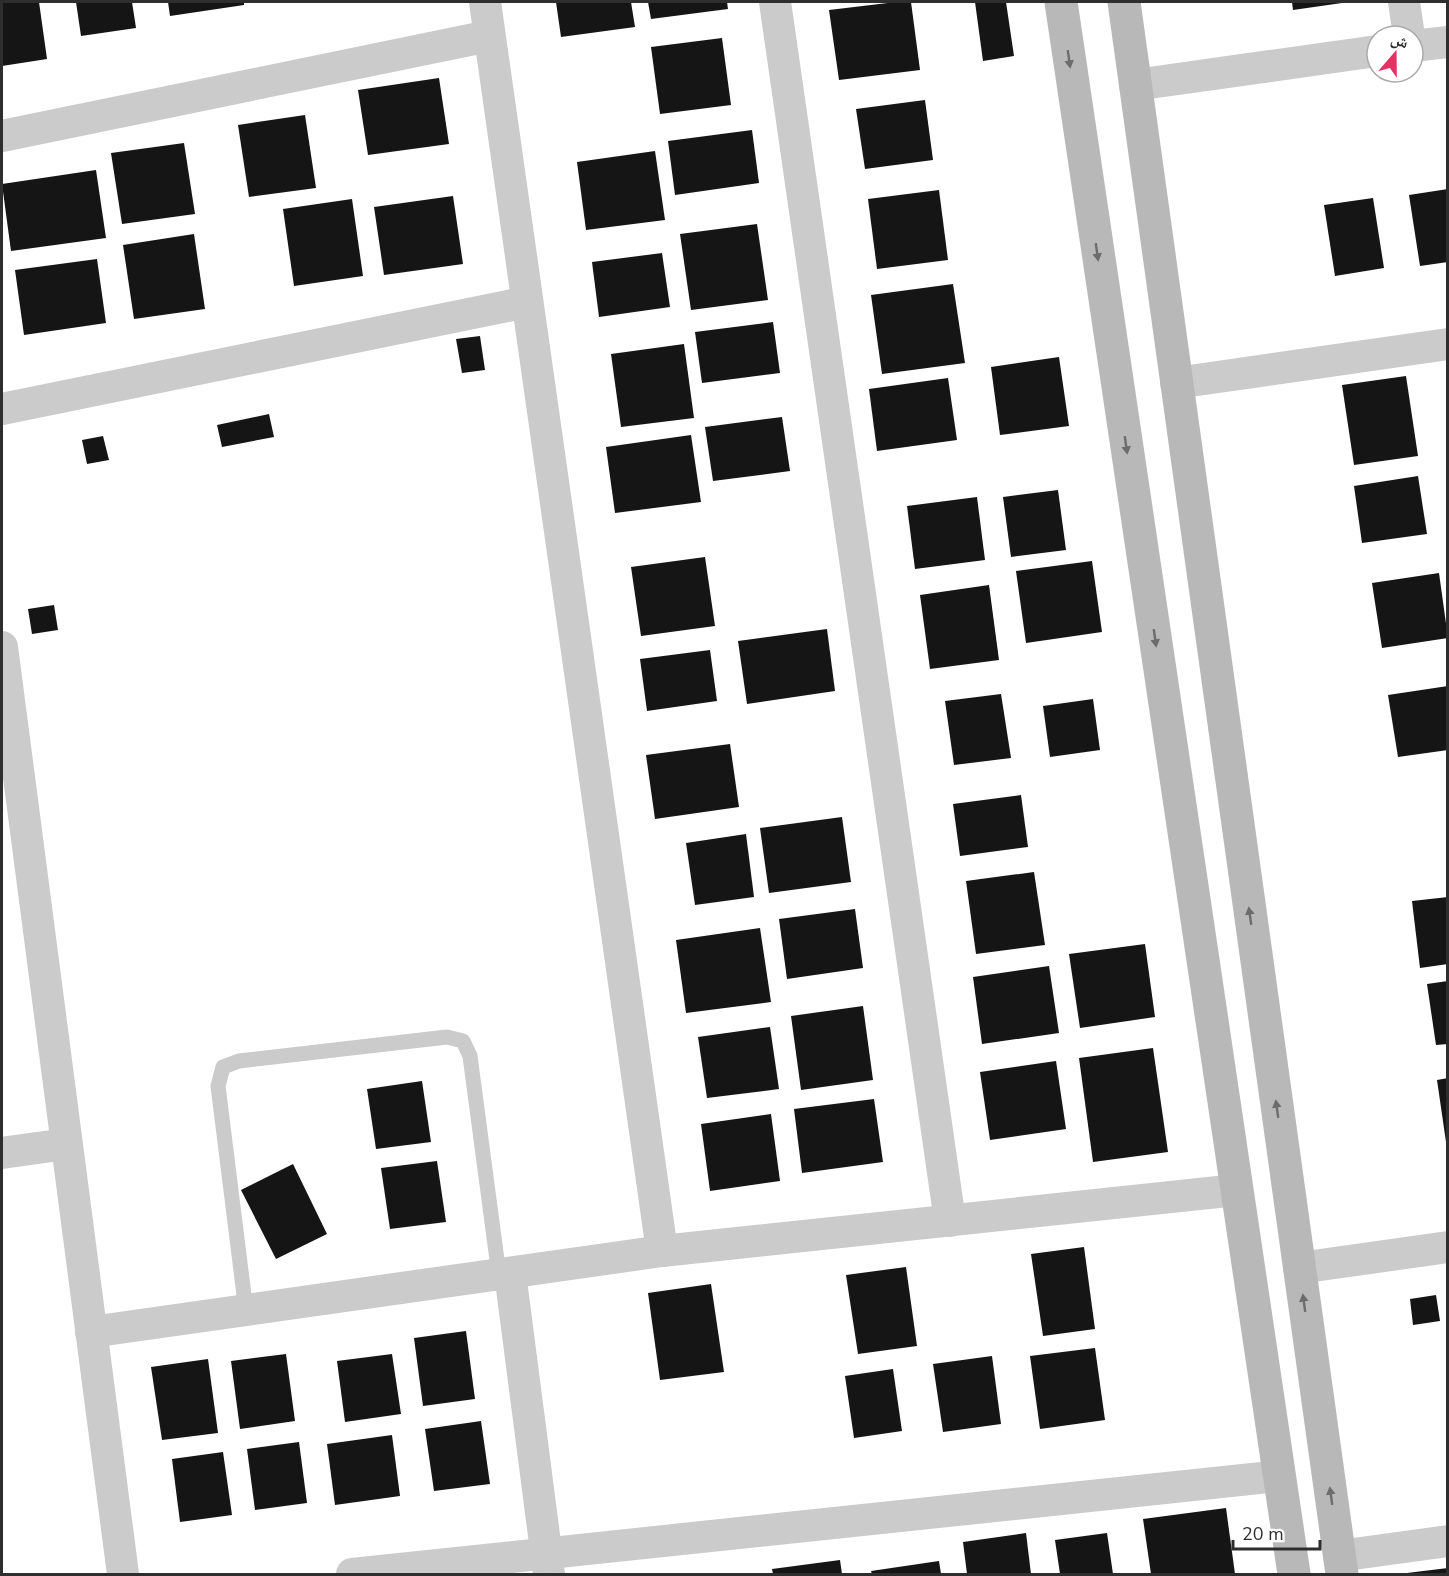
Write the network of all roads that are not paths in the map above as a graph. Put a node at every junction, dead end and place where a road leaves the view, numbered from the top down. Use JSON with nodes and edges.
{"nodes":[{"id":1,"x":484,"y":2,"type":"edge"},
{"id":2,"x":775,"y":2,"type":"edge"},
{"id":3,"x":1060,"y":2,"type":"edge"},
{"id":4,"x":1124,"y":2,"type":"edge"},
{"id":5,"x":1404,"y":2,"type":"edge"},
{"id":6,"x":1407,"y":24,"type":"edge"},
{"id":7,"x":489,"y":36,"type":"junction"},
{"id":8,"x":1448,"y":42,"type":"edge"},
{"id":9,"x":1425,"y":45,"type":"edge"},
{"id":10,"x":1365,"y":53,"type":"edge"},
{"id":11,"x":1135,"y":85,"type":"junction"},
{"id":12,"x":2,"y":136,"type":"edge"},
{"id":13,"x":527,"y":302,"type":"junction"},
{"id":14,"x":1447,"y":345,"type":"edge"},
{"id":15,"x":1176,"y":383,"type":"junction"},
{"id":16,"x":2,"y":409,"type":"edge"},
{"id":17,"x":2,"y":647,"type":"edge"},
{"id":18,"x":10,"y":779,"type":"edge"},
{"id":19,"x":66,"y":1144,"type":"junction"},
{"id":20,"x":2,"y":1153,"type":"edge"},
{"id":21,"x":1237,"y":1190,"type":"junction"},
{"id":22,"x":950,"y":1221,"type":"junction"},
{"id":23,"x":1448,"y":1247,"type":"edge"},
{"id":24,"x":662,"y":1251,"type":"junction"},
{"id":25,"x":1299,"y":1268,"type":"junction"},
{"id":26,"x":505,"y":1274,"type":"junction"},
{"id":27,"x":246,"y":1311,"type":"junction"},
{"id":28,"x":91,"y":1332,"type":"junction"},
{"id":29,"x":1279,"y":1476,"type":"junction"},
{"id":30,"x":1448,"y":1541,"type":"edge"},
{"id":31,"x":548,"y":1564,"type":"edge"},
{"id":32,"x":1341,"y":1565,"type":"edge"},
{"id":33,"x":123,"y":1575,"type":"edge"},
{"id":34,"x":352,"y":1575,"type":"edge"},
{"id":35,"x":1294,"y":1575,"type":"edge"}],
"edges":[{"from":1,"to":7,"type":"street"},
{"from":2,"to":22,"type":"street"},
{"from":3,"to":21,"type":"street","one_way":true},
{"from":4,"to":11,"type":"street"},
{"from":5,"to":6,"type":"street"},
{"from":7,"to":12,"type":"street"},
{"from":7,"to":13,"type":"street"},
{"from":8,"to":9,"type":"street"},
{"from":10,"to":11,"type":"street"},
{"from":11,"to":15,"type":"street"},
{"from":13,"to":16,"type":"street"},
{"from":13,"to":24,"type":"street"},
{"from":14,"to":15,"type":"street"},
{"from":25,"to":15,"type":"street","one_way":true},
{"from":17,"to":18,"type":"street"},
{"from":18,"to":19,"type":"street"},
{"from":19,"to":20,"type":"street"},
{"from":19,"to":28,"type":"street"},
{"from":21,"to":22,"type":"street"},
{"from":21,"to":29,"type":"street"},
{"from":22,"to":24,"type":"street"},
{"from":23,"to":25,"type":"street"},
{"from":24,"to":26,"type":"street"},
{"from":32,"to":25,"type":"street","one_way":true},
{"from":26,"to":27,"type":"street"},
{"from":26,"to":27,"type":"lane"},
{"from":26,"to":31,"type":"street"},
{"from":27,"to":28,"type":"street"},
{"from":28,"to":33,"type":"street"},
{"from":29,"to":31,"type":"street"},
{"from":29,"to":35,"type":"street"},
{"from":30,"to":32,"type":"street"},
{"from":31,"to":34,"type":"street"}]}
